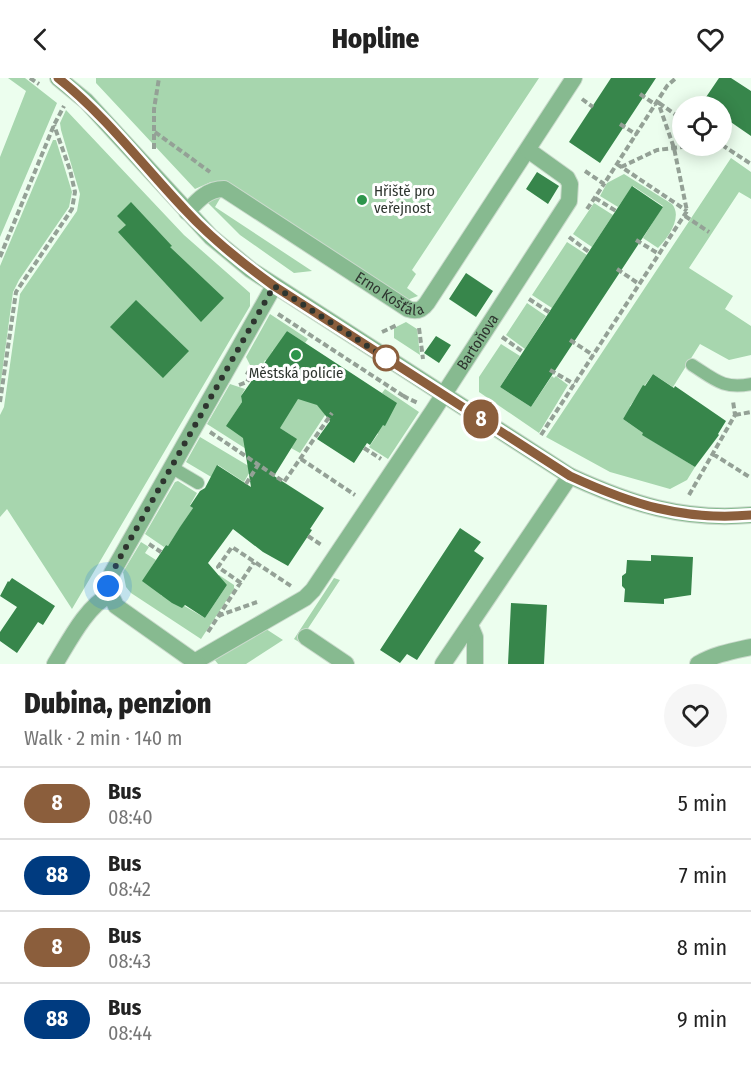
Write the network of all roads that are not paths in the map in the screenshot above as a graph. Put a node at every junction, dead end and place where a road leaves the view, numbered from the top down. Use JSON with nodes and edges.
{"nodes":[{"id":1,"x":58,"y":78,"type":"edge"},
{"id":2,"x":574,"y":78,"type":"edge"},
{"id":3,"x":528,"y":150,"type":"junction"},
{"id":4,"x":186,"y":212,"type":"junction"},
{"id":5,"x":274,"y":286,"type":"junction"},
{"id":6,"x":692,"y":365,"type":"dead end"},
{"id":7,"x":751,"y":384,"type":"edge"},
{"id":8,"x":444,"y":395,"type":"junction"},
{"id":9,"x":171,"y":467,"type":"junction"},
{"id":10,"x":570,"y":476,"type":"junction"},
{"id":11,"x":198,"y":483,"type":"dead end"},
{"id":12,"x":751,"y":515,"type":"edge"},
{"id":13,"x":110,"y":595,"type":"junction"},
{"id":14,"x":470,"y":625,"type":"junction"},
{"id":15,"x":306,"y":637,"type":"dead end"},
{"id":16,"x":751,"y":647,"type":"edge"},
{"id":17,"x":197,"y":662,"type":"edge"},
{"id":18,"x":55,"y":664,"type":"edge"},
{"id":19,"x":346,"y":664,"type":"edge"},
{"id":20,"x":443,"y":664,"type":"edge"},
{"id":21,"x":475,"y":664,"type":"edge"},
{"id":22,"x":698,"y":664,"type":"edge"}],
"edges":[{"from":1,"to":4,"type":"street"},
{"from":2,"to":3,"type":"street","name":"Erno Košťála"},
{"from":3,"to":4,"type":"street","name":"Erno Košťála"},
{"from":3,"to":8,"type":"street","name":"Bartoňova"},
{"from":4,"to":5,"type":"street"},
{"from":5,"to":8,"type":"street"},
{"from":5,"to":9,"type":"street"},
{"from":6,"to":7,"type":"lane"},
{"from":8,"to":10,"type":"street"},
{"from":8,"to":17,"type":"street"},
{"from":9,"to":11,"type":"lane"},
{"from":9,"to":13,"type":"street"},
{"from":10,"to":12,"type":"street"},
{"from":10,"to":14,"type":"street"},
{"from":13,"to":17,"type":"street"},
{"from":13,"to":18,"type":"street"},
{"from":14,"to":20,"type":"street"},
{"from":14,"to":21,"type":"street"},
{"from":15,"to":19,"type":"street"},
{"from":16,"to":22,"type":"street"}]}
